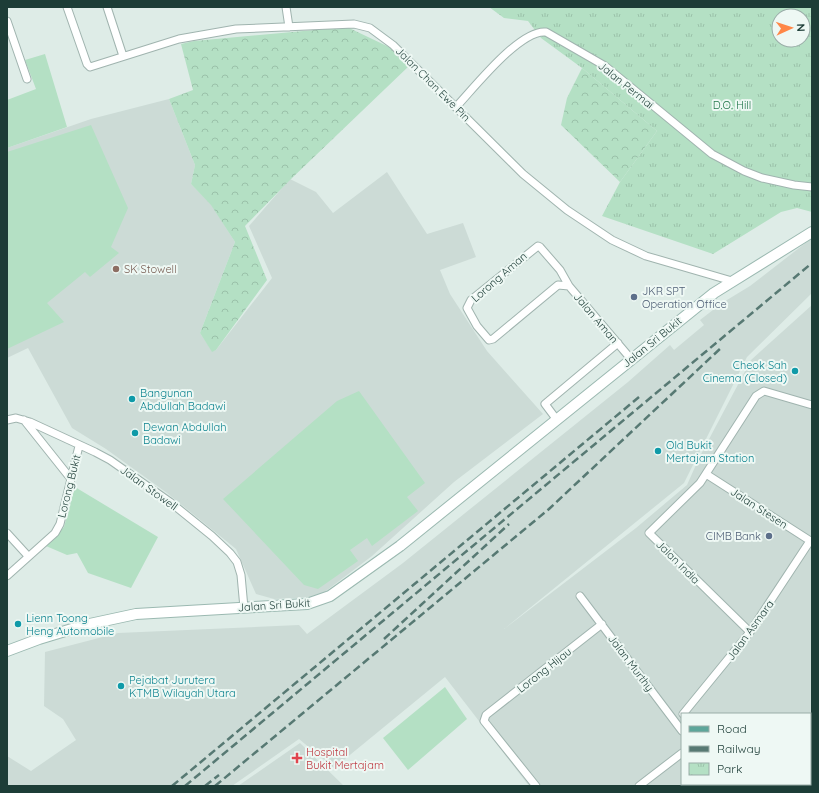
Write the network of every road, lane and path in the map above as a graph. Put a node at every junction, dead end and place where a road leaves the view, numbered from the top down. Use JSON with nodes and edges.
{"nodes":[{"id":1,"x":66,"y":7,"type":"edge"},
{"id":2,"x":107,"y":7,"type":"edge"},
{"id":3,"x":286,"y":7,"type":"edge"},
{"id":4,"x":7,"y":21,"type":"edge"},
{"id":5,"x":290,"y":27,"type":"junction"},
{"id":6,"x":123,"y":56,"type":"junction"},
{"id":7,"x":26,"y":79,"type":"dead end"},
{"id":8,"x":456,"y":107,"type":"junction"},
{"id":9,"x":812,"y":187,"type":"edge"},
{"id":10,"x":812,"y":232,"type":"edge"},
{"id":11,"x":732,"y":281,"type":"junction"},
{"id":12,"x":558,"y":286,"type":"joint"},
{"id":13,"x":569,"y":286,"type":"junction"},
{"id":14,"x":618,"y":343,"type":"junction"},
{"id":15,"x":631,"y":359,"type":"junction"},
{"id":16,"x":812,"y":405,"type":"edge"},
{"id":17,"x":7,"y":420,"type":"edge"},
{"id":18,"x":24,"y":420,"type":"junction"},
{"id":19,"x":557,"y":420,"type":"junction"},
{"id":20,"x":79,"y":446,"type":"junction"},
{"id":21,"x":706,"y":474,"type":"junction"},
{"id":22,"x":71,"y":479,"type":"junction"},
{"id":23,"x":7,"y":533,"type":"edge"},
{"id":24,"x":811,"y":541,"type":"edge"},
{"id":25,"x":28,"y":556,"type":"junction"},
{"id":26,"x":7,"y":576,"type":"edge"},
{"id":27,"x":580,"y":596,"type":"dead end"},
{"id":28,"x":244,"y":608,"type":"junction"},
{"id":29,"x":602,"y":624,"type":"junction"},
{"id":30,"x":750,"y":632,"type":"junction"},
{"id":31,"x":7,"y":651,"type":"edge"},
{"id":32,"x":683,"y":713,"type":"edge"},
{"id":33,"x":681,"y":715,"type":"edge"},
{"id":34,"x":676,"y":722,"type":"junction"},
{"id":35,"x":681,"y":730,"type":"edge"},
{"id":36,"x":681,"y":754,"type":"edge"},
{"id":37,"x":536,"y":786,"type":"edge"},
{"id":38,"x":639,"y":786,"type":"edge"}],
"edges":[{"from":1,"to":6,"type":"street","name":"Jalan Chan Ewe Pin"},
{"from":2,"to":6,"type":"street"},
{"from":3,"to":5,"type":"street"},
{"from":4,"to":7,"type":"street"},
{"from":5,"to":6,"type":"street","name":"Jalan Chan Ewe Pin"},
{"from":5,"to":8,"type":"street","name":"Jalan Chan Ewe Pin"},
{"from":8,"to":9,"type":"street","name":"Jalan Permai"},
{"from":8,"to":11,"type":"street","name":"Jalan Chan Ewe Pin"},
{"from":10,"to":11,"type":"street","name":"Jalan Sri Bukit"},
{"from":11,"to":15,"type":"street","name":"Jalan Sri Bukit"},
{"from":12,"to":13,"type":"street","name":"Jalan Aman"},
{"from":12,"to":13,"type":"street","name":"Lorong Aman"},
{"from":13,"to":14,"type":"street","name":"Jalan Aman"},
{"from":14,"to":15,"type":"street","name":"Jalan Aman"},
{"from":14,"to":19,"type":"street","name":"Jalan Sri Bukit"},
{"from":15,"to":19,"type":"street","name":"Jalan Sri Bukit"},
{"from":16,"to":21,"type":"street"},
{"from":17,"to":18,"type":"street","name":"Jalan Stowell"},
{"from":18,"to":20,"type":"street","name":"Jalan Stowell"},
{"from":18,"to":22,"type":"street"},
{"from":19,"to":28,"type":"street","name":"Jalan Sri Bukit"},
{"from":20,"to":22,"type":"street","name":"Lorong Bukit"},
{"from":20,"to":28,"type":"street","name":"Jalan Stowell"},
{"from":21,"to":24,"type":"street","name":"Jalan Stesen"},
{"from":21,"to":30,"type":"street","name":"Jalan India"},
{"from":22,"to":25,"type":"street","name":"Lorong Bukit"},
{"from":23,"to":25,"type":"street"},
{"from":24,"to":30,"type":"street","name":"Jalan Asmara"},
{"from":25,"to":26,"type":"street","name":"Lorong Bukit"},
{"from":27,"to":29,"type":"street","name":"Jalan Murthy"},
{"from":28,"to":31,"type":"street","name":"Jalan Sri Bukit"},
{"from":29,"to":34,"type":"street","name":"Jalan Murthy"},
{"from":29,"to":37,"type":"street","name":"Lorong Hijau"},
{"from":30,"to":32,"type":"street","name":"Jalan Asmara"},
{"from":33,"to":34,"type":"street","name":"Jalan Asmara"},
{"from":34,"to":35,"type":"street","name":"Jalan Murthy"},
{"from":36,"to":38,"type":"street"}]}
